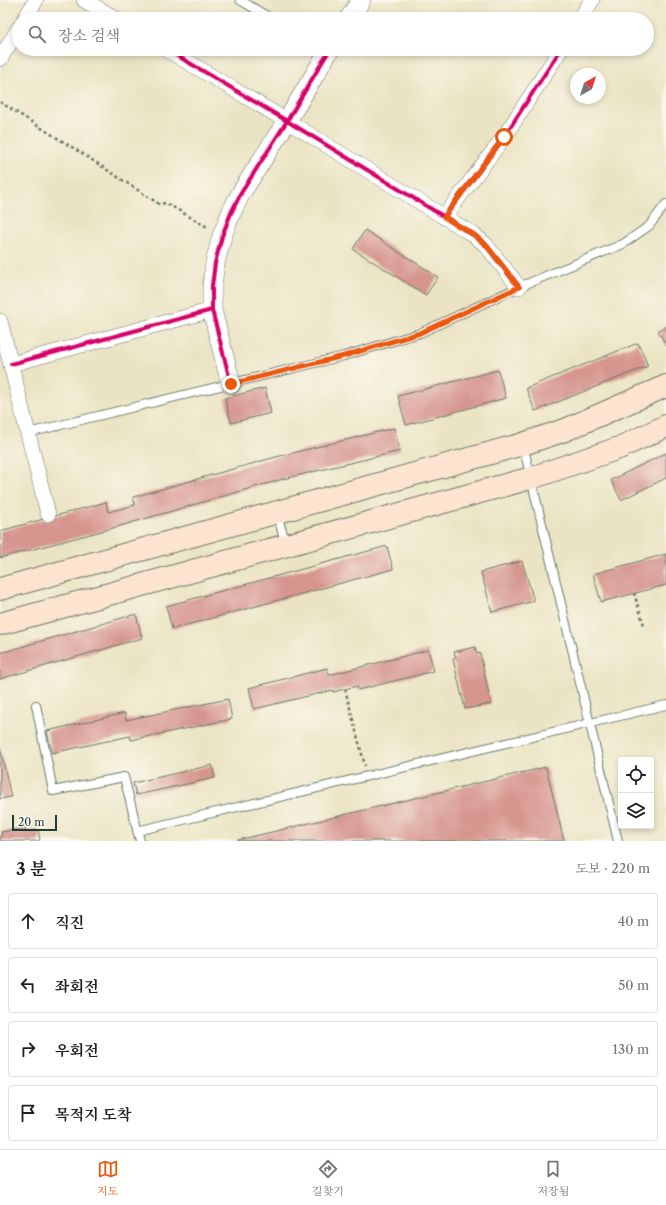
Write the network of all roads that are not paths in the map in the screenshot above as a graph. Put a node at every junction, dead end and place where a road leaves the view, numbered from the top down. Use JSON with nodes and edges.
{"nodes":[{"id":1,"x":36,"y":0,"type":"edge"},
{"id":2,"x":84,"y":0,"type":"edge"},
{"id":3,"x":240,"y":0,"type":"edge"},
{"id":4,"x":361,"y":0,"type":"edge"},
{"id":5,"x":592,"y":0,"type":"edge"},
{"id":6,"x":29,"y":12,"type":"edge"},
{"id":7,"x":104,"y":12,"type":"edge"},
{"id":8,"x":260,"y":12,"type":"edge"},
{"id":9,"x":353,"y":12,"type":"edge"},
{"id":10,"x":584,"y":12,"type":"edge"},
{"id":11,"x":12,"y":39,"type":"edge"},
{"id":12,"x":178,"y":56,"type":"edge"},
{"id":13,"x":323,"y":56,"type":"edge"},
{"id":14,"x":556,"y":56,"type":"edge"},
{"id":15,"x":0,"y":59,"type":"edge"},
{"id":16,"x":287,"y":121,"type":"junction"},
{"id":17,"x":666,"y":204,"type":"edge"},
{"id":18,"x":444,"y":217,"type":"junction"},
{"id":19,"x":519,"y":287,"type":"junction"},
{"id":20,"x":212,"y":310,"type":"junction"},
{"id":21,"x":0,"y":320,"type":"edge"},
{"id":22,"x":11,"y":364,"type":"junction"},
{"id":23,"x":231,"y":384,"type":"junction"},
{"id":24,"x":666,"y":386,"type":"edge"},
{"id":25,"x":666,"y":426,"type":"edge"},
{"id":26,"x":28,"y":433,"type":"junction"},
{"id":27,"x":523,"y":444,"type":"junction"},
{"id":28,"x":531,"y":478,"type":"junction"},
{"id":29,"x":276,"y":513,"type":"junction"},
{"id":30,"x":48,"y":514,"type":"dead end"},
{"id":31,"x":286,"y":545,"type":"junction"},
{"id":32,"x":0,"y":589,"type":"edge"},
{"id":33,"x":0,"y":624,"type":"edge"},
{"id":34,"x":36,"y":704,"type":"dead end"},
{"id":35,"x":666,"y":705,"type":"edge"},
{"id":36,"x":590,"y":724,"type":"junction"},
{"id":37,"x":137,"y":832,"type":"junction"},
{"id":38,"x":140,"y":841,"type":"edge"},
{"id":39,"x":618,"y":841,"type":"edge"}],
"edges":[{"from":1,"to":6,"type":"street"},
{"from":2,"to":7,"type":"street"},
{"from":3,"to":8,"type":"lane"},
{"from":4,"to":9,"type":"street"},
{"from":5,"to":10,"type":"street"},
{"from":11,"to":15,"type":"street"},
{"from":12,"to":16,"type":"street"},
{"from":13,"to":16,"type":"street"},
{"from":14,"to":18,"type":"street"},
{"from":16,"to":18,"type":"street"},
{"from":16,"to":20,"type":"street"},
{"from":17,"to":19,"type":"lane"},
{"from":18,"to":19,"type":"street"},
{"from":19,"to":23,"type":"lane"},
{"from":20,"to":22,"type":"street"},
{"from":20,"to":23,"type":"street"},
{"from":21,"to":22,"type":"street"},
{"from":22,"to":26,"type":"street"},
{"from":23,"to":26,"type":"lane"},
{"from":24,"to":27,"type":"main road"},
{"from":25,"to":28,"type":"main road"},
{"from":26,"to":30,"type":"street"},
{"from":27,"to":28,"type":"lane"},
{"from":27,"to":29,"type":"main road"},
{"from":28,"to":31,"type":"main road"},
{"from":28,"to":36,"type":"lane"},
{"from":29,"to":31,"type":"lane"},
{"from":29,"to":32,"type":"main road"},
{"from":31,"to":33,"type":"main road"},
{"from":34,"to":37,"type":"lane"},
{"from":35,"to":36,"type":"lane"},
{"from":36,"to":37,"type":"lane"},
{"from":36,"to":39,"type":"lane"},
{"from":37,"to":38,"type":"lane"}]}
